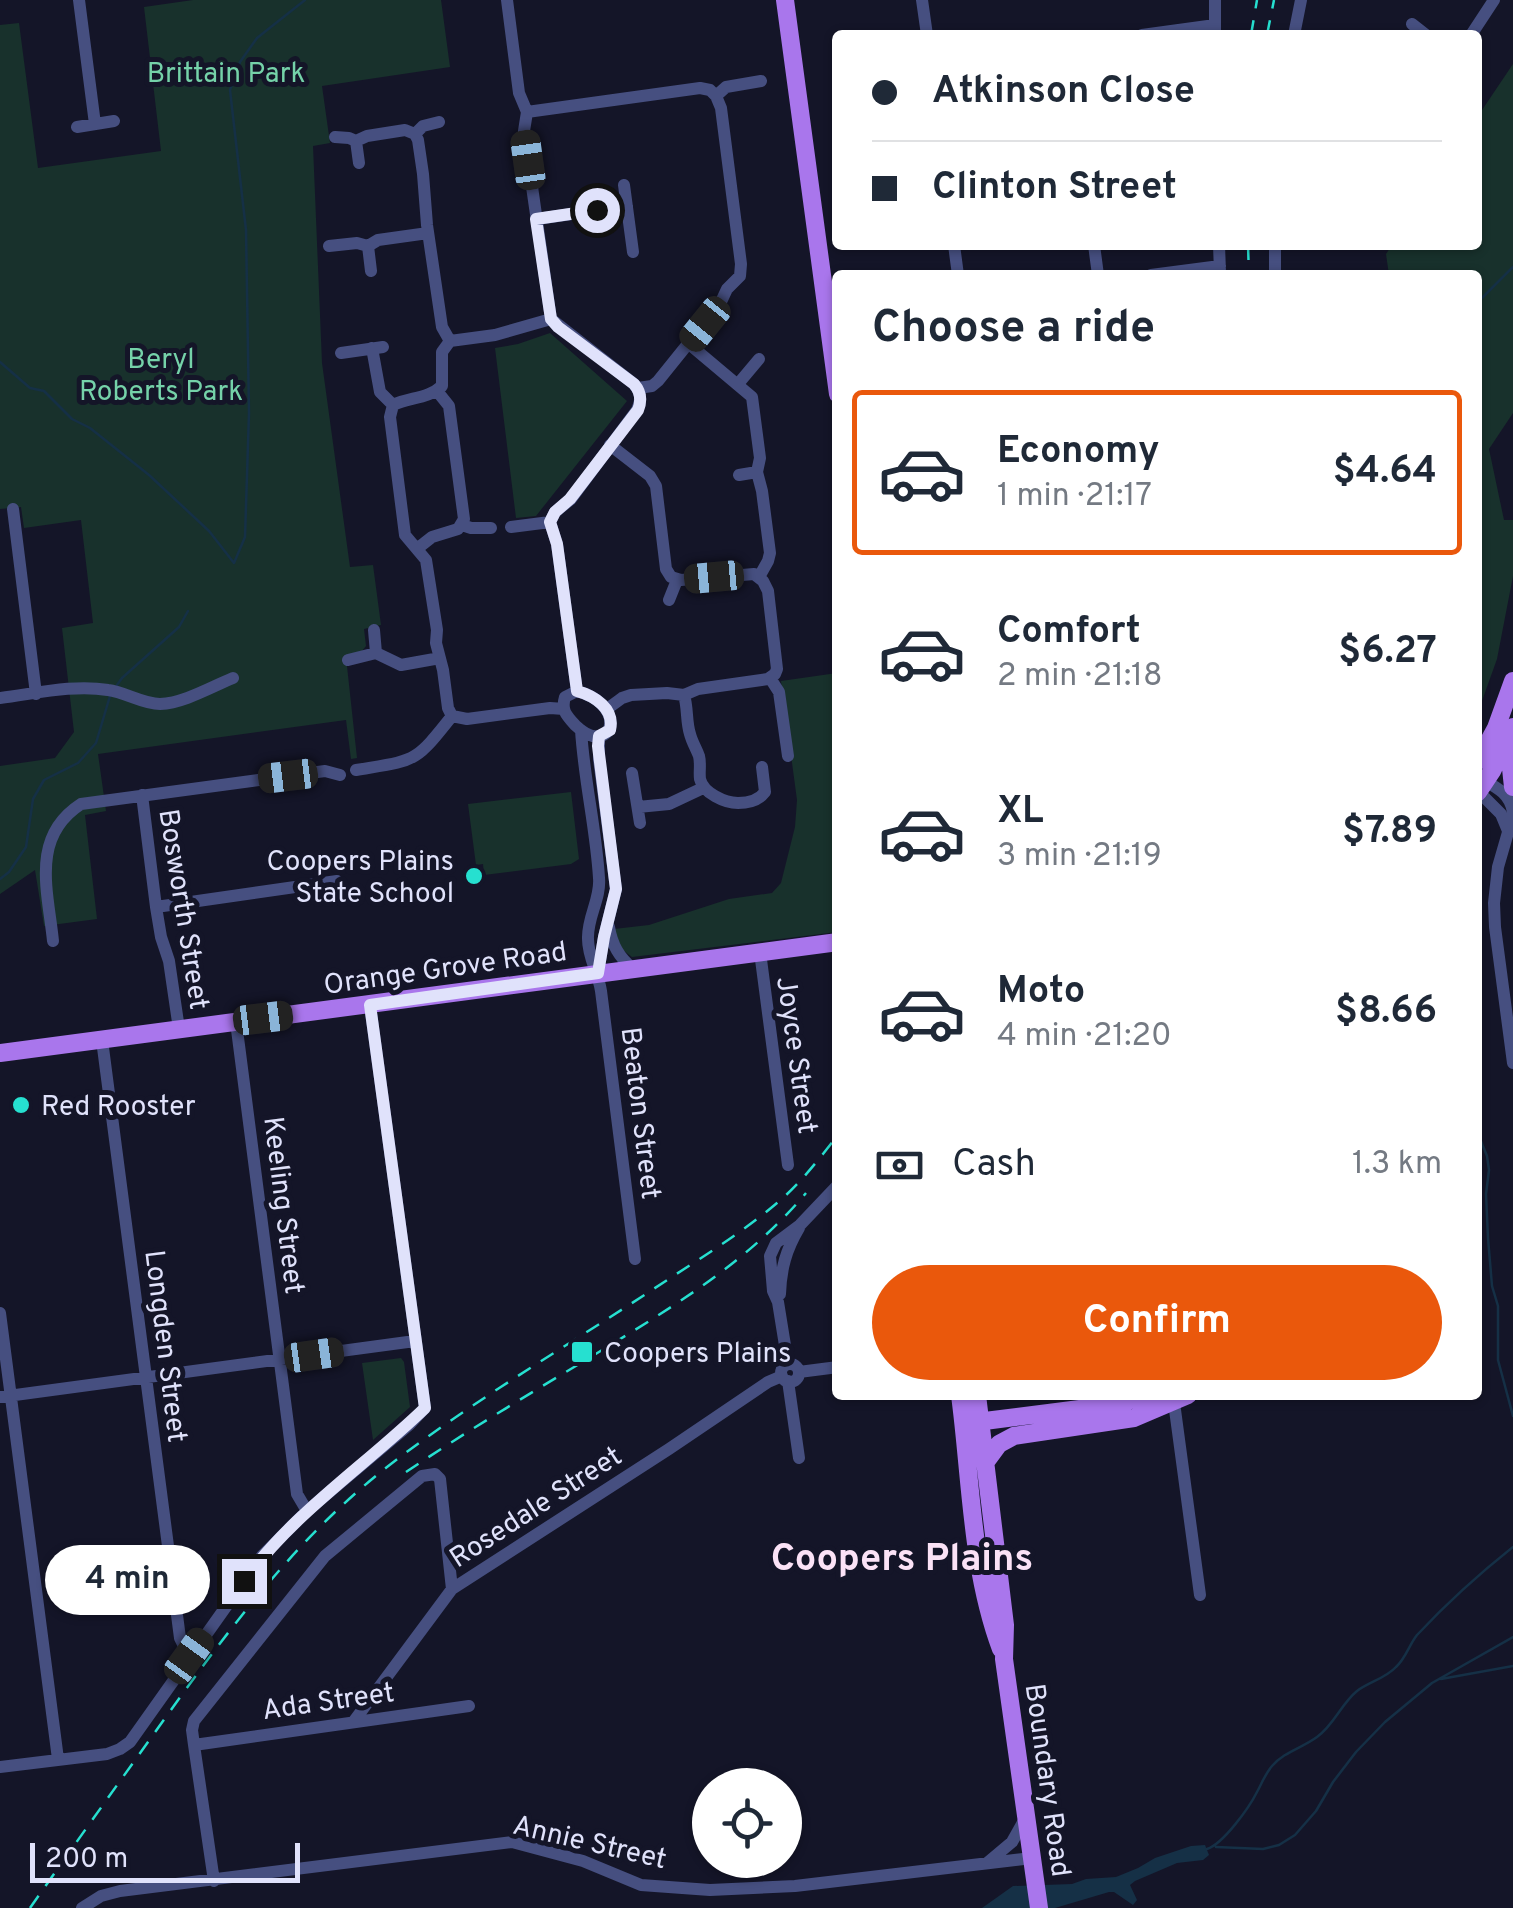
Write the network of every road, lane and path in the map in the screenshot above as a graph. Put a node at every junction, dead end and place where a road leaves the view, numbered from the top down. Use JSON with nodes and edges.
{"nodes":[{"id":1,"x":80,"y":0,"type":"edge"},
{"id":2,"x":507,"y":0,"type":"edge"},
{"id":3,"x":785,"y":0,"type":"edge"},
{"id":4,"x":922,"y":0,"type":"edge"},
{"id":5,"x":1215,"y":0,"type":"edge"},
{"id":6,"x":1301,"y":0,"type":"edge"},
{"id":7,"x":1494,"y":0,"type":"edge"},
{"id":8,"x":1412,"y":24,"type":"dead end"},
{"id":9,"x":925,"y":30,"type":"edge"},
{"id":10,"x":1215,"y":30,"type":"edge"},
{"id":11,"x":1295,"y":30,"type":"edge"},
{"id":12,"x":1420,"y":30,"type":"edge"},
{"id":13,"x":1474,"y":30,"type":"edge"},
{"id":14,"x":761,"y":81,"type":"dead end"},
{"id":15,"x":716,"y":96,"type":"junction"},
{"id":16,"x":527,"y":112,"type":"junction"},
{"id":17,"x":114,"y":121,"type":"dead end"},
{"id":18,"x":439,"y":122,"type":"dead end"},
{"id":19,"x":95,"y":124,"type":"junction"},
{"id":20,"x":77,"y":127,"type":"dead end"},
{"id":21,"x":414,"y":134,"type":"junction"},
{"id":22,"x":335,"y":137,"type":"dead end"},
{"id":23,"x":356,"y":141,"type":"junction"},
{"id":24,"x":359,"y":163,"type":"dead end"},
{"id":25,"x":624,"y":186,"type":"dead end"},
{"id":26,"x":627,"y":206,"type":"junction"},
{"id":27,"x":536,"y":219,"type":"junction"},
{"id":28,"x":428,"y":233,"type":"junction"},
{"id":29,"x":329,"y":246,"type":"dead end"},
{"id":30,"x":368,"y":246,"type":"junction"},
{"id":31,"x":633,"y":252,"type":"dead end"},
{"id":32,"x":371,"y":270,"type":"dead end"},
{"id":33,"x":832,"y":318,"type":"edge"},
{"id":34,"x":551,"y":319,"type":"junction"},
{"id":35,"x":450,"y":341,"type":"junction"},
{"id":36,"x":689,"y":344,"type":"junction"},
{"id":37,"x":341,"y":353,"type":"dead end"},
{"id":38,"x":759,"y":360,"type":"dead end"},
{"id":39,"x":738,"y":384,"type":"junction"},
{"id":40,"x":638,"y":388,"type":"junction"},
{"id":41,"x":437,"y":392,"type":"junction"},
{"id":42,"x":393,"y":405,"type":"junction"},
{"id":43,"x":610,"y":444,"type":"junction"},
{"id":44,"x":757,"y":472,"type":"junction"},
{"id":45,"x":740,"y":474,"type":"dead end"},
{"id":46,"x":13,"y":509,"type":"dead end"},
{"id":47,"x":550,"y":522,"type":"junction"},
{"id":48,"x":462,"y":525,"type":"junction"},
{"id":49,"x":511,"y":527,"type":"dead end"},
{"id":50,"x":492,"y":528,"type":"dead end"},
{"id":51,"x":418,"y":548,"type":"junction"},
{"id":52,"x":759,"y":577,"type":"junction"},
{"id":53,"x":677,"y":580,"type":"junction"},
{"id":54,"x":669,"y":600,"type":"dead end"},
{"id":55,"x":374,"y":630,"type":"dead end"},
{"id":56,"x":376,"y":654,"type":"junction"},
{"id":57,"x":440,"y":658,"type":"junction"},
{"id":58,"x":348,"y":660,"type":"dead end"},
{"id":59,"x":233,"y":678,"type":"dead end"},
{"id":60,"x":770,"y":678,"type":"junction"},
{"id":61,"x":1513,"y":682,"type":"edge"},
{"id":62,"x":577,"y":691,"type":"junction"},
{"id":63,"x":36,"y":694,"type":"junction"},
{"id":64,"x":684,"y":696,"type":"junction"},
{"id":65,"x":0,"y":698,"type":"edge"},
{"id":66,"x":564,"y":709,"type":"junction"},
{"id":67,"x":607,"y":709,"type":"junction"},
{"id":68,"x":452,"y":716,"type":"junction"},
{"id":69,"x":581,"y":730,"type":"junction"},
{"id":70,"x":1510,"y":733,"type":"edge"},
{"id":71,"x":599,"y":736,"type":"junction"},
{"id":72,"x":433,"y":741,"type":"junction"},
{"id":73,"x":444,"y":752,"type":"dead end"},
{"id":74,"x":1482,"y":752,"type":"edge"},
{"id":75,"x":788,"y":756,"type":"dead end"},
{"id":76,"x":762,"y":767,"type":"dead end"},
{"id":77,"x":356,"y":770,"type":"dead end"},
{"id":78,"x":632,"y":774,"type":"dead end"},
{"id":79,"x":340,"y":775,"type":"dead end"},
{"id":80,"x":1482,"y":780,"type":"edge"},
{"id":81,"x":1482,"y":784,"type":"edge"},
{"id":82,"x":1482,"y":786,"type":"edge"},
{"id":83,"x":703,"y":788,"type":"junction"},
{"id":84,"x":142,"y":795,"type":"junction"},
{"id":85,"x":1513,"y":802,"type":"edge"},
{"id":86,"x":638,"y":807,"type":"junction"},
{"id":87,"x":640,"y":823,"type":"dead end"},
{"id":88,"x":1508,"y":831,"type":"junction"},
{"id":89,"x":338,"y":881,"type":"dead end"},
{"id":90,"x":156,"y":907,"type":"junction"},
{"id":91,"x":608,"y":924,"type":"junction"},
{"id":92,"x":53,"y":940,"type":"dead end"},
{"id":93,"x":832,"y":943,"type":"edge"},
{"id":94,"x":760,"y":952,"type":"junction"},
{"id":95,"x":633,"y":969,"type":"junction"},
{"id":96,"x":598,"y":973,"type":"junction"},
{"id":97,"x":370,"y":1005,"type":"junction"},
{"id":98,"x":236,"y":1022,"type":"junction"},
{"id":99,"x":179,"y":1030,"type":"junction"},
{"id":100,"x":102,"y":1040,"type":"junction"},
{"id":101,"x":0,"y":1053,"type":"edge"},
{"id":102,"x":1513,"y":1063,"type":"edge"},
{"id":103,"x":788,"y":1165,"type":"dead end"},
{"id":104,"x":832,"y":1191,"type":"edge"},
{"id":105,"x":636,"y":1258,"type":"dead end"},
{"id":106,"x":0,"y":1312,"type":"edge"},
{"id":107,"x":415,"y":1341,"type":"junction"},
{"id":108,"x":280,"y":1359,"type":"junction"},
{"id":109,"x":832,"y":1368,"type":"edge"},
{"id":110,"x":789,"y":1373,"type":"junction"},
{"id":111,"x":146,"y":1377,"type":"junction"},
{"id":112,"x":5,"y":1396,"type":"edge"},
{"id":113,"x":962,"y":1400,"type":"edge"},
{"id":114,"x":976,"y":1400,"type":"edge"},
{"id":115,"x":991,"y":1400,"type":"edge"},
{"id":116,"x":1128,"y":1400,"type":"edge"},
{"id":117,"x":1173,"y":1400,"type":"edge"},
{"id":118,"x":1178,"y":1400,"type":"edge"},
{"id":119,"x":1003,"y":1419,"type":"junction"},
{"id":120,"x":973,"y":1428,"type":"junction"},
{"id":121,"x":1036,"y":1432,"type":"junction"},
{"id":122,"x":799,"y":1458,"type":"dead end"},
{"id":123,"x":985,"y":1463,"type":"junction"},
{"id":124,"x":307,"y":1511,"type":"junction"},
{"id":125,"x":452,"y":1589,"type":"junction"},
{"id":126,"x":1200,"y":1595,"type":"dead end"},
{"id":127,"x":189,"y":1656,"type":"junction"},
{"id":128,"x":1004,"y":1658,"type":"junction"},
{"id":129,"x":469,"y":1706,"type":"dead end"},
{"id":130,"x":354,"y":1722,"type":"junction"},
{"id":131,"x":194,"y":1744,"type":"junction"},
{"id":132,"x":58,"y":1760,"type":"junction"},
{"id":133,"x":0,"y":1768,"type":"edge"},
{"id":134,"x":1026,"y":1817,"type":"junction"},
{"id":135,"x":1032,"y":1858,"type":"junction"},
{"id":136,"x":987,"y":1864,"type":"junction"},
{"id":137,"x":214,"y":1881,"type":"junction"},
{"id":138,"x":82,"y":1908,"type":"edge"},
{"id":139,"x":1039,"y":1908,"type":"edge"}],
"edges":[{"from":1,"to":19,"type":"street"},
{"from":2,"to":16,"type":"street"},
{"from":3,"to":33,"type":"main road"},
{"from":4,"to":9,"type":"street"},
{"from":5,"to":10,"type":"street"},
{"from":6,"to":11,"type":"street"},
{"from":7,"to":13,"type":"street"},
{"from":8,"to":12,"type":"street"},
{"from":14,"to":15,"type":"street"},
{"from":15,"to":16,"type":"street"},
{"from":15,"to":36,"type":"street"},
{"from":16,"to":27,"type":"street"},
{"from":17,"to":19,"type":"street"},
{"from":18,"to":21,"type":"street"},
{"from":19,"to":20,"type":"street"},
{"from":21,"to":23,"type":"street"},
{"from":21,"to":28,"type":"street"},
{"from":22,"to":23,"type":"street"},
{"from":23,"to":24,"type":"street"},
{"from":25,"to":26,"type":"street"},
{"from":26,"to":27,"type":"street"},
{"from":26,"to":31,"type":"street"},
{"from":27,"to":34,"type":"street"},
{"from":28,"to":30,"type":"street"},
{"from":28,"to":35,"type":"street"},
{"from":29,"to":30,"type":"street"},
{"from":30,"to":32,"type":"street"},
{"from":34,"to":35,"type":"street"},
{"from":34,"to":40,"type":"street"},
{"from":35,"to":41,"type":"street"},
{"from":36,"to":39,"type":"street"},
{"from":36,"to":40,"type":"street"},
{"from":37,"to":42,"type":"street"},
{"from":38,"to":39,"type":"street"},
{"from":39,"to":44,"type":"street"},
{"from":40,"to":43,"type":"street"},
{"from":41,"to":42,"type":"street"},
{"from":41,"to":48,"type":"street"},
{"from":42,"to":51,"type":"street"},
{"from":43,"to":47,"type":"street"},
{"from":43,"to":53,"type":"street"},
{"from":44,"to":45,"type":"street"},
{"from":44,"to":52,"type":"street"},
{"from":46,"to":63,"type":"street"},
{"from":47,"to":49,"type":"street"},
{"from":47,"to":62,"type":"street"},
{"from":48,"to":50,"type":"street"},
{"from":48,"to":51,"type":"street"},
{"from":51,"to":57,"type":"street"},
{"from":52,"to":53,"type":"street"},
{"from":52,"to":60,"type":"street"},
{"from":53,"to":54,"type":"street"},
{"from":55,"to":56,"type":"street"},
{"from":56,"to":57,"type":"street"},
{"from":56,"to":58,"type":"street"},
{"from":57,"to":68,"type":"street"},
{"from":59,"to":63,"type":"street"},
{"from":60,"to":64,"type":"street"},
{"from":60,"to":75,"type":"street"},
{"from":61,"to":74,"type":"main road"},
{"from":62,"to":66,"type":"street"},
{"from":62,"to":67,"type":"street"},
{"from":63,"to":65,"type":"street"},
{"from":64,"to":67,"type":"street"},
{"from":64,"to":83,"type":"street"},
{"from":66,"to":68,"type":"street"},
{"from":66,"to":69,"type":"street"},
{"from":67,"to":71,"type":"street"},
{"from":68,"to":72,"type":"street"},
{"from":69,"to":71,"type":"street"},
{"from":69,"to":96,"type":"street","name":"Beaton Street"},
{"from":70,"to":80,"type":"main road"},
{"from":70,"to":85,"type":"main road"},
{"from":71,"to":91,"type":"street"},
{"from":72,"to":73,"type":"street"},
{"from":72,"to":77,"type":"street"},
{"from":76,"to":83,"type":"street"},
{"from":78,"to":86,"type":"street"},
{"from":79,"to":84,"type":"street"},
{"from":81,"to":85,"type":"street"},
{"from":82,"to":88,"type":"street"},
{"from":83,"to":86,"type":"street"},
{"from":84,"to":90,"type":"street","name":"Bosworth Street"},
{"from":84,"to":92,"type":"street"},
{"from":85,"to":88,"type":"street"},
{"from":86,"to":87,"type":"street"},
{"from":88,"to":102,"type":"street"},
{"from":89,"to":90,"type":"street"},
{"from":90,"to":99,"type":"street","name":"Bosworth Street"},
{"from":91,"to":95,"type":"street"},
{"from":91,"to":96,"type":"street"},
{"from":93,"to":94,"type":"main road","name":"Orange Grove Road"},
{"from":94,"to":95,"type":"main road","name":"Orange Grove Road"},
{"from":94,"to":103,"type":"street","name":"Joyce Street"},
{"from":95,"to":96,"type":"main road","name":"Orange Grove Road"},
{"from":96,"to":97,"type":"main road","name":"Orange Grove Road"},
{"from":96,"to":105,"type":"street","name":"Beaton Street"},
{"from":97,"to":98,"type":"main road","name":"Orange Grove Road"},
{"from":97,"to":107,"type":"street"},
{"from":98,"to":99,"type":"main road","name":"Orange Grove Road"},
{"from":98,"to":108,"type":"street","name":"Keeling Street"},
{"from":99,"to":100,"type":"main road","name":"Orange Grove Road"},
{"from":100,"to":101,"type":"main road","name":"Orange Grove Road"},
{"from":100,"to":111,"type":"street","name":"Longden Street"},
{"from":104,"to":110,"type":"street"},
{"from":106,"to":112,"type":"street"},
{"from":107,"to":108,"type":"street"},
{"from":107,"to":124,"type":"street"},
{"from":108,"to":111,"type":"street"},
{"from":108,"to":124,"type":"street","name":"Keeling Street"},
{"from":109,"to":110,"type":"street","name":"Rosedale Street"},
{"from":110,"to":122,"type":"street"},
{"from":110,"to":125,"type":"street","name":"Rosedale Street"},
{"from":111,"to":112,"type":"street"},
{"from":111,"to":127,"type":"street","name":"Longden Street"},
{"from":112,"to":132,"type":"street"},
{"from":113,"to":120,"type":"main road","name":"Boundary Road"},
{"from":114,"to":120,"type":"main road","name":"Boundary Road"},
{"from":115,"to":119,"type":"main road"},
{"from":116,"to":119,"type":"main road"},
{"from":117,"to":121,"type":"main road"},
{"from":118,"to":126,"type":"street"},
{"from":119,"to":120,"type":"main road"},
{"from":120,"to":121,"type":"main road"},
{"from":120,"to":123,"type":"main road","name":"Boundary Road"},
{"from":120,"to":128,"type":"main road","name":"Boundary Road"},
{"from":121,"to":123,"type":"main road"},
{"from":123,"to":128,"type":"main road","name":"Boundary Road"},
{"from":124,"to":127,"type":"street"},
{"from":125,"to":130,"type":"street","name":"Rosedale Street"},
{"from":125,"to":131,"type":"street"},
{"from":127,"to":132,"type":"street"},
{"from":128,"to":134,"type":"main road","name":"Boundary Road"},
{"from":129,"to":130,"type":"street","name":"Ada Street"},
{"from":130,"to":131,"type":"street","name":"Ada Street"},
{"from":131,"to":137,"type":"street"},
{"from":132,"to":133,"type":"street"},
{"from":134,"to":135,"type":"main road","name":"Boundary Road"},
{"from":134,"to":136,"type":"street"},
{"from":135,"to":136,"type":"street","name":"Annie Street"},
{"from":135,"to":139,"type":"main road","name":"Boundary Road"},
{"from":136,"to":137,"type":"street","name":"Annie Street"},
{"from":137,"to":138,"type":"street","name":"Annie Street"}]}
